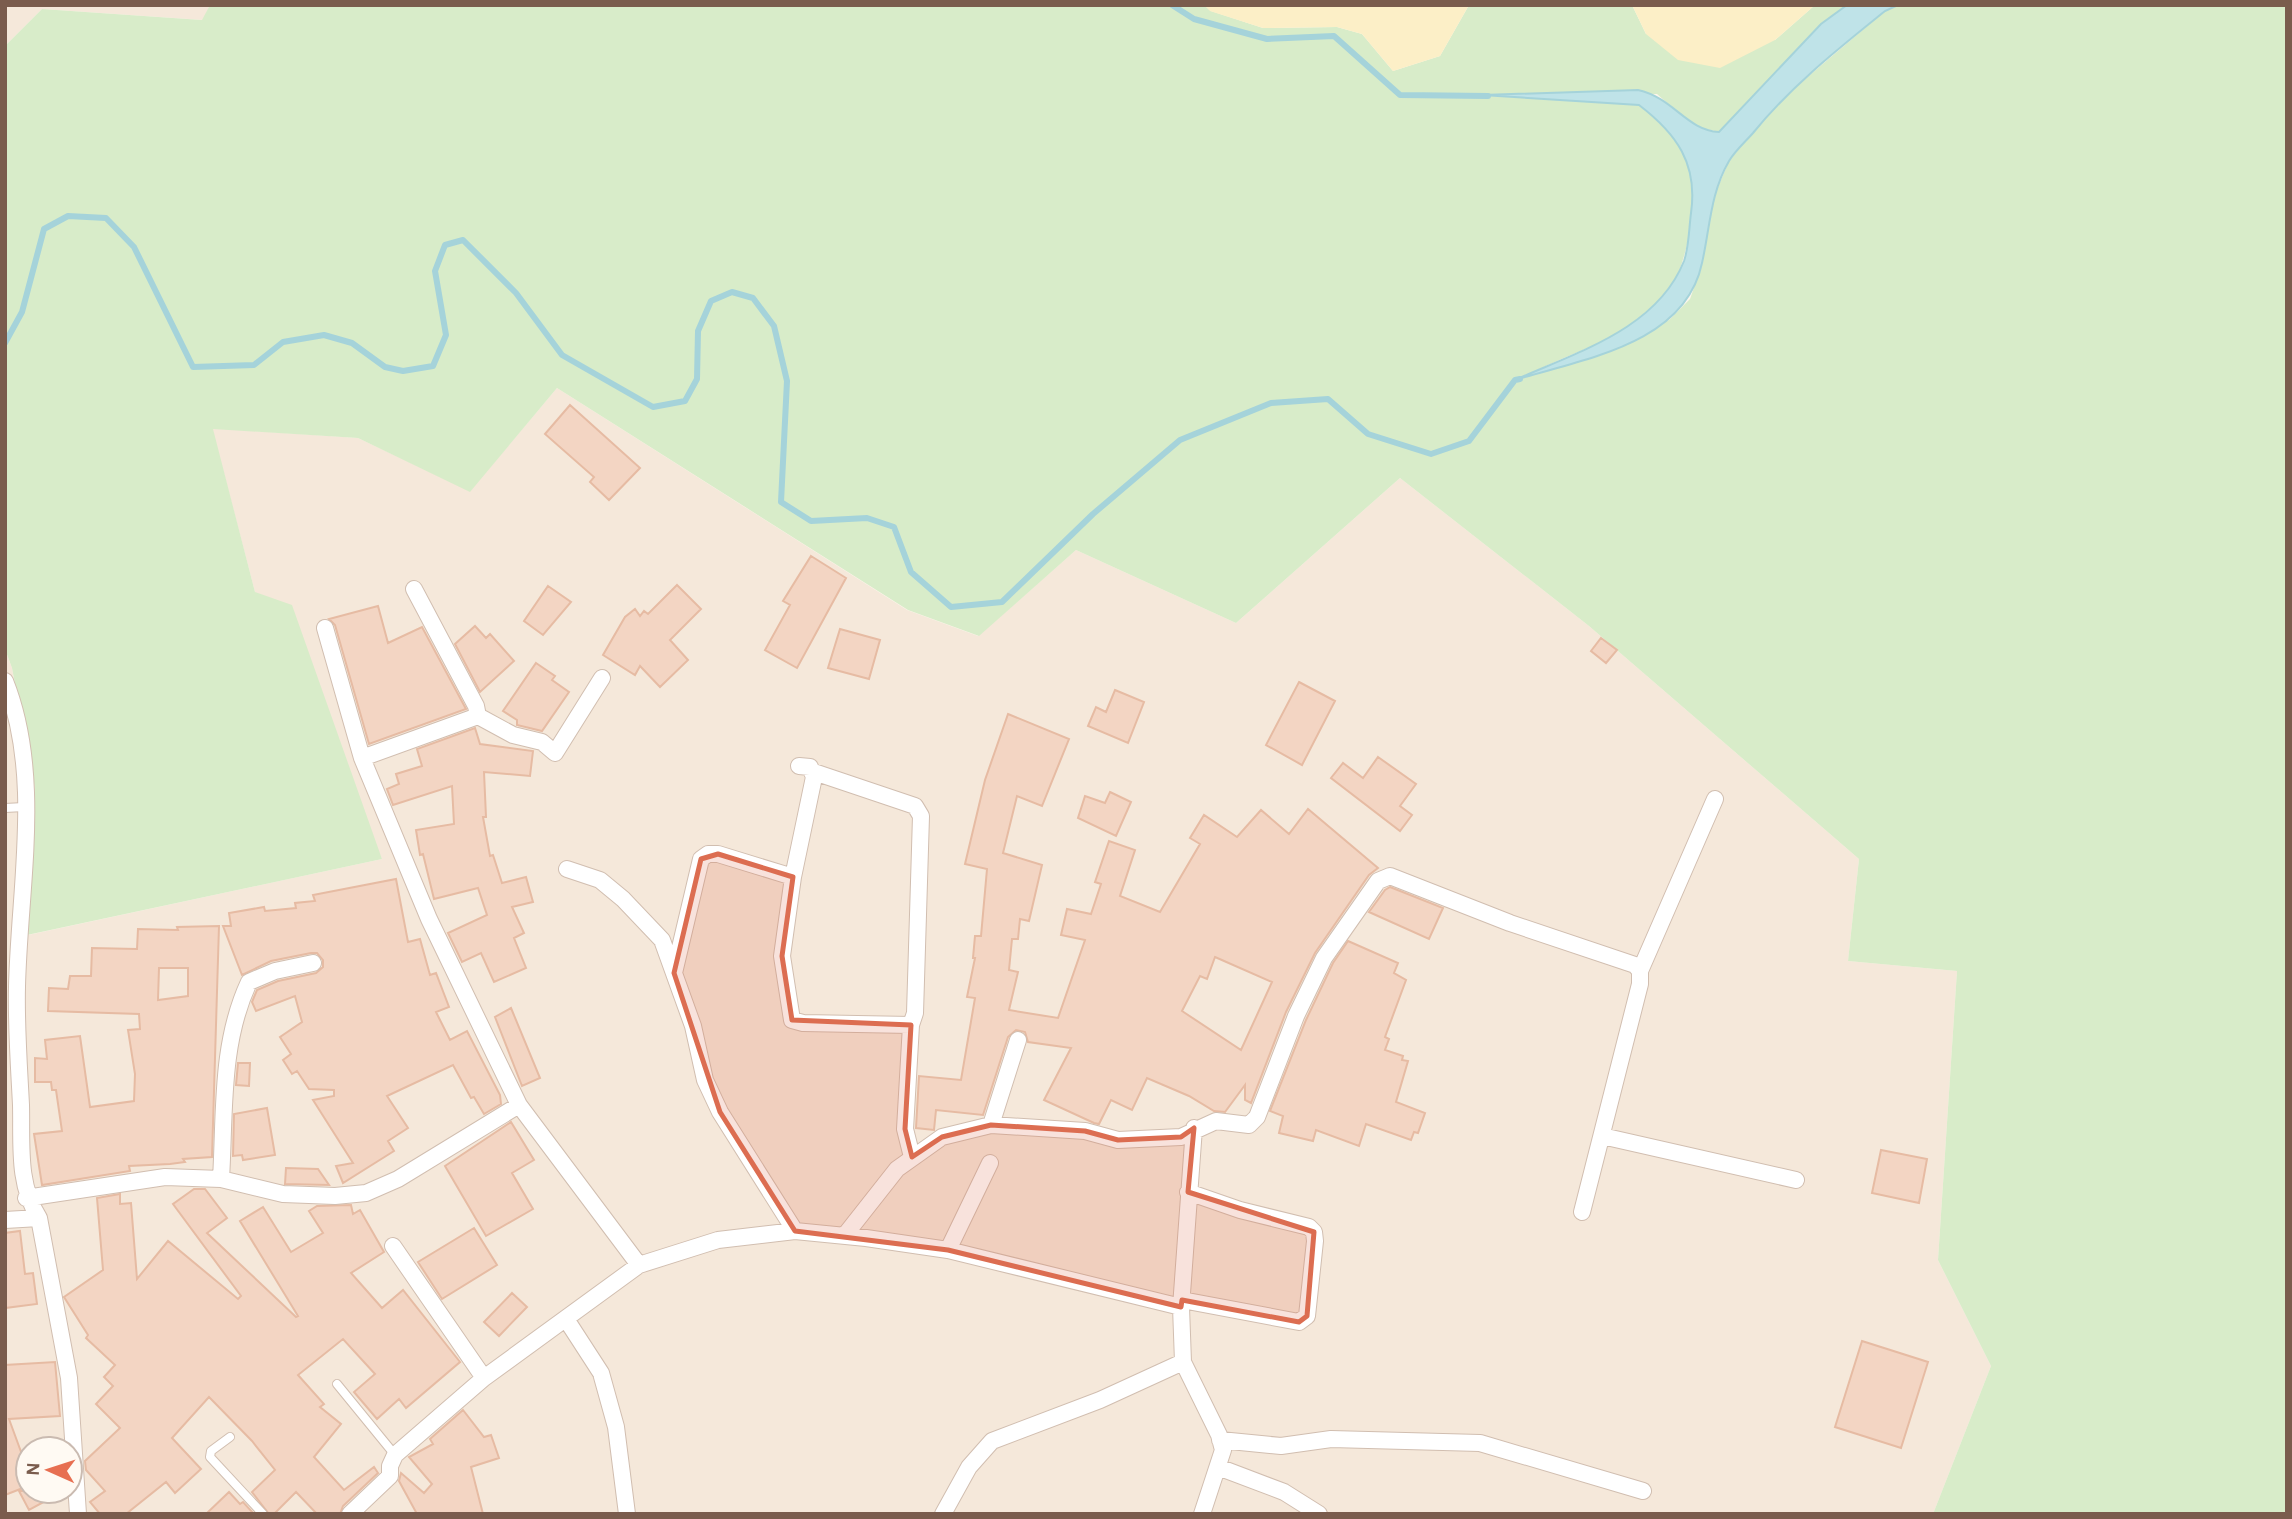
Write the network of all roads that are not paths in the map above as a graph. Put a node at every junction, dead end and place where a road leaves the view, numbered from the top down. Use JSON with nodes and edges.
{"nodes":[{"id":1,"x":414,"y":589,"type":"dead end"},
{"id":2,"x":325,"y":628,"type":"dead end"},
{"id":3,"x":602,"y":678,"type":"dead end"},
{"id":4,"x":5,"y":681,"type":"edge"},
{"id":5,"x":10,"y":705,"type":"edge"},
{"id":6,"x":478,"y":716,"type":"junction"},
{"id":7,"x":362,"y":758,"type":"junction"},
{"id":8,"x":1715,"y":799,"type":"dead end"},
{"id":9,"x":24,"y":807,"type":"junction"},
{"id":10,"x":5,"y":808,"type":"edge"},
{"id":11,"x":567,"y":869,"type":"dead end"},
{"id":12,"x":793,"y":877,"type":"junction"},
{"id":13,"x":313,"y":963,"type":"dead end"},
{"id":14,"x":1640,"y":971,"type":"junction"},
{"id":15,"x":674,"y":972,"type":"junction"},
{"id":16,"x":911,"y":1025,"type":"junction"},
{"id":17,"x":1018,"y":1040,"type":"dead end"},
{"id":18,"x":519,"y":1105,"type":"junction"},
{"id":19,"x":991,"y":1125,"type":"junction"},
{"id":20,"x":1194,"y":1128,"type":"junction"},
{"id":21,"x":1602,"y":1136,"type":"junction"},
{"id":22,"x":912,"y":1157,"type":"junction"},
{"id":23,"x":990,"y":1163,"type":"dead end"},
{"id":24,"x":221,"y":1179,"type":"junction"},
{"id":25,"x":1796,"y":1180,"type":"dead end"},
{"id":26,"x":1188,"y":1192,"type":"junction"},
{"id":27,"x":26,"y":1198,"type":"junction"},
{"id":28,"x":1582,"y":1212,"type":"dead end"},
{"id":29,"x":39,"y":1218,"type":"junction"},
{"id":30,"x":5,"y":1220,"type":"edge"},
{"id":31,"x":795,"y":1231,"type":"junction"},
{"id":32,"x":845,"y":1235,"type":"junction"},
{"id":33,"x":393,"y":1246,"type":"dead end"},
{"id":34,"x":948,"y":1250,"type":"junction"},
{"id":35,"x":639,"y":1265,"type":"junction"},
{"id":36,"x":1181,"y":1304,"type":"junction"},
{"id":37,"x":566,"y":1319,"type":"junction"},
{"id":38,"x":1182,"y":1362,"type":"junction"},
{"id":39,"x":484,"y":1378,"type":"junction"},
{"id":40,"x":337,"y":1384,"type":"dead end"},
{"id":41,"x":230,"y":1437,"type":"dead end"},
{"id":42,"x":1220,"y":1440,"type":"junction"},
{"id":43,"x":395,"y":1455,"type":"junction"},
{"id":44,"x":1218,"y":1467,"type":"junction"},
{"id":45,"x":1643,"y":1491,"type":"dead end"},
{"id":46,"x":78,"y":1514,"type":"edge"},
{"id":47,"x":263,"y":1514,"type":"edge"},
{"id":48,"x":350,"y":1514,"type":"edge"},
{"id":49,"x":627,"y":1514,"type":"edge"},
{"id":50,"x":943,"y":1514,"type":"edge"},
{"id":51,"x":1202,"y":1514,"type":"edge"},
{"id":52,"x":1319,"y":1514,"type":"edge"}],
"edges":[{"from":1,"to":6,"type":"street"},
{"from":2,"to":7,"type":"street"},
{"from":3,"to":6,"type":"street"},
{"from":4,"to":5,"type":"street"},
{"from":5,"to":9,"type":"street"},
{"from":6,"to":7,"type":"street"},
{"from":7,"to":18,"type":"street"},
{"from":8,"to":14,"type":"street"},
{"from":9,"to":10,"type":"lane"},
{"from":9,"to":27,"type":"street"},
{"from":11,"to":15,"type":"street"},
{"from":12,"to":15,"type":"street"},
{"from":12,"to":16,"type":"street"},
{"from":12,"to":16,"type":"street"},
{"from":13,"to":24,"type":"street"},
{"from":14,"to":20,"type":"street"},
{"from":14,"to":21,"type":"street"},
{"from":15,"to":31,"type":"street"},
{"from":16,"to":22,"type":"street"},
{"from":17,"to":19,"type":"street"},
{"from":18,"to":24,"type":"street"},
{"from":18,"to":35,"type":"street"},
{"from":19,"to":20,"type":"street"},
{"from":19,"to":22,"type":"street"},
{"from":20,"to":26,"type":"street"},
{"from":21,"to":25,"type":"street"},
{"from":21,"to":28,"type":"street"},
{"from":22,"to":32,"type":"street"},
{"from":23,"to":34,"type":"street"},
{"from":24,"to":27,"type":"street"},
{"from":26,"to":36,"type":"street"},
{"from":26,"to":36,"type":"street"},
{"from":27,"to":29,"type":"street"},
{"from":29,"to":30,"type":"street"},
{"from":29,"to":46,"type":"street"},
{"from":31,"to":32,"type":"street"},
{"from":31,"to":35,"type":"street"},
{"from":32,"to":34,"type":"street"},
{"from":33,"to":39,"type":"street"},
{"from":34,"to":36,"type":"street"},
{"from":35,"to":37,"type":"street"},
{"from":36,"to":38,"type":"street"},
{"from":37,"to":39,"type":"street"},
{"from":37,"to":49,"type":"street"},
{"from":38,"to":42,"type":"street"},
{"from":38,"to":50,"type":"street"},
{"from":39,"to":43,"type":"street"},
{"from":40,"to":43,"type":"lane"},
{"from":41,"to":47,"type":"lane"},
{"from":42,"to":44,"type":"street"},
{"from":42,"to":45,"type":"street"},
{"from":43,"to":48,"type":"street"},
{"from":44,"to":51,"type":"street"},
{"from":44,"to":52,"type":"street"}]}
